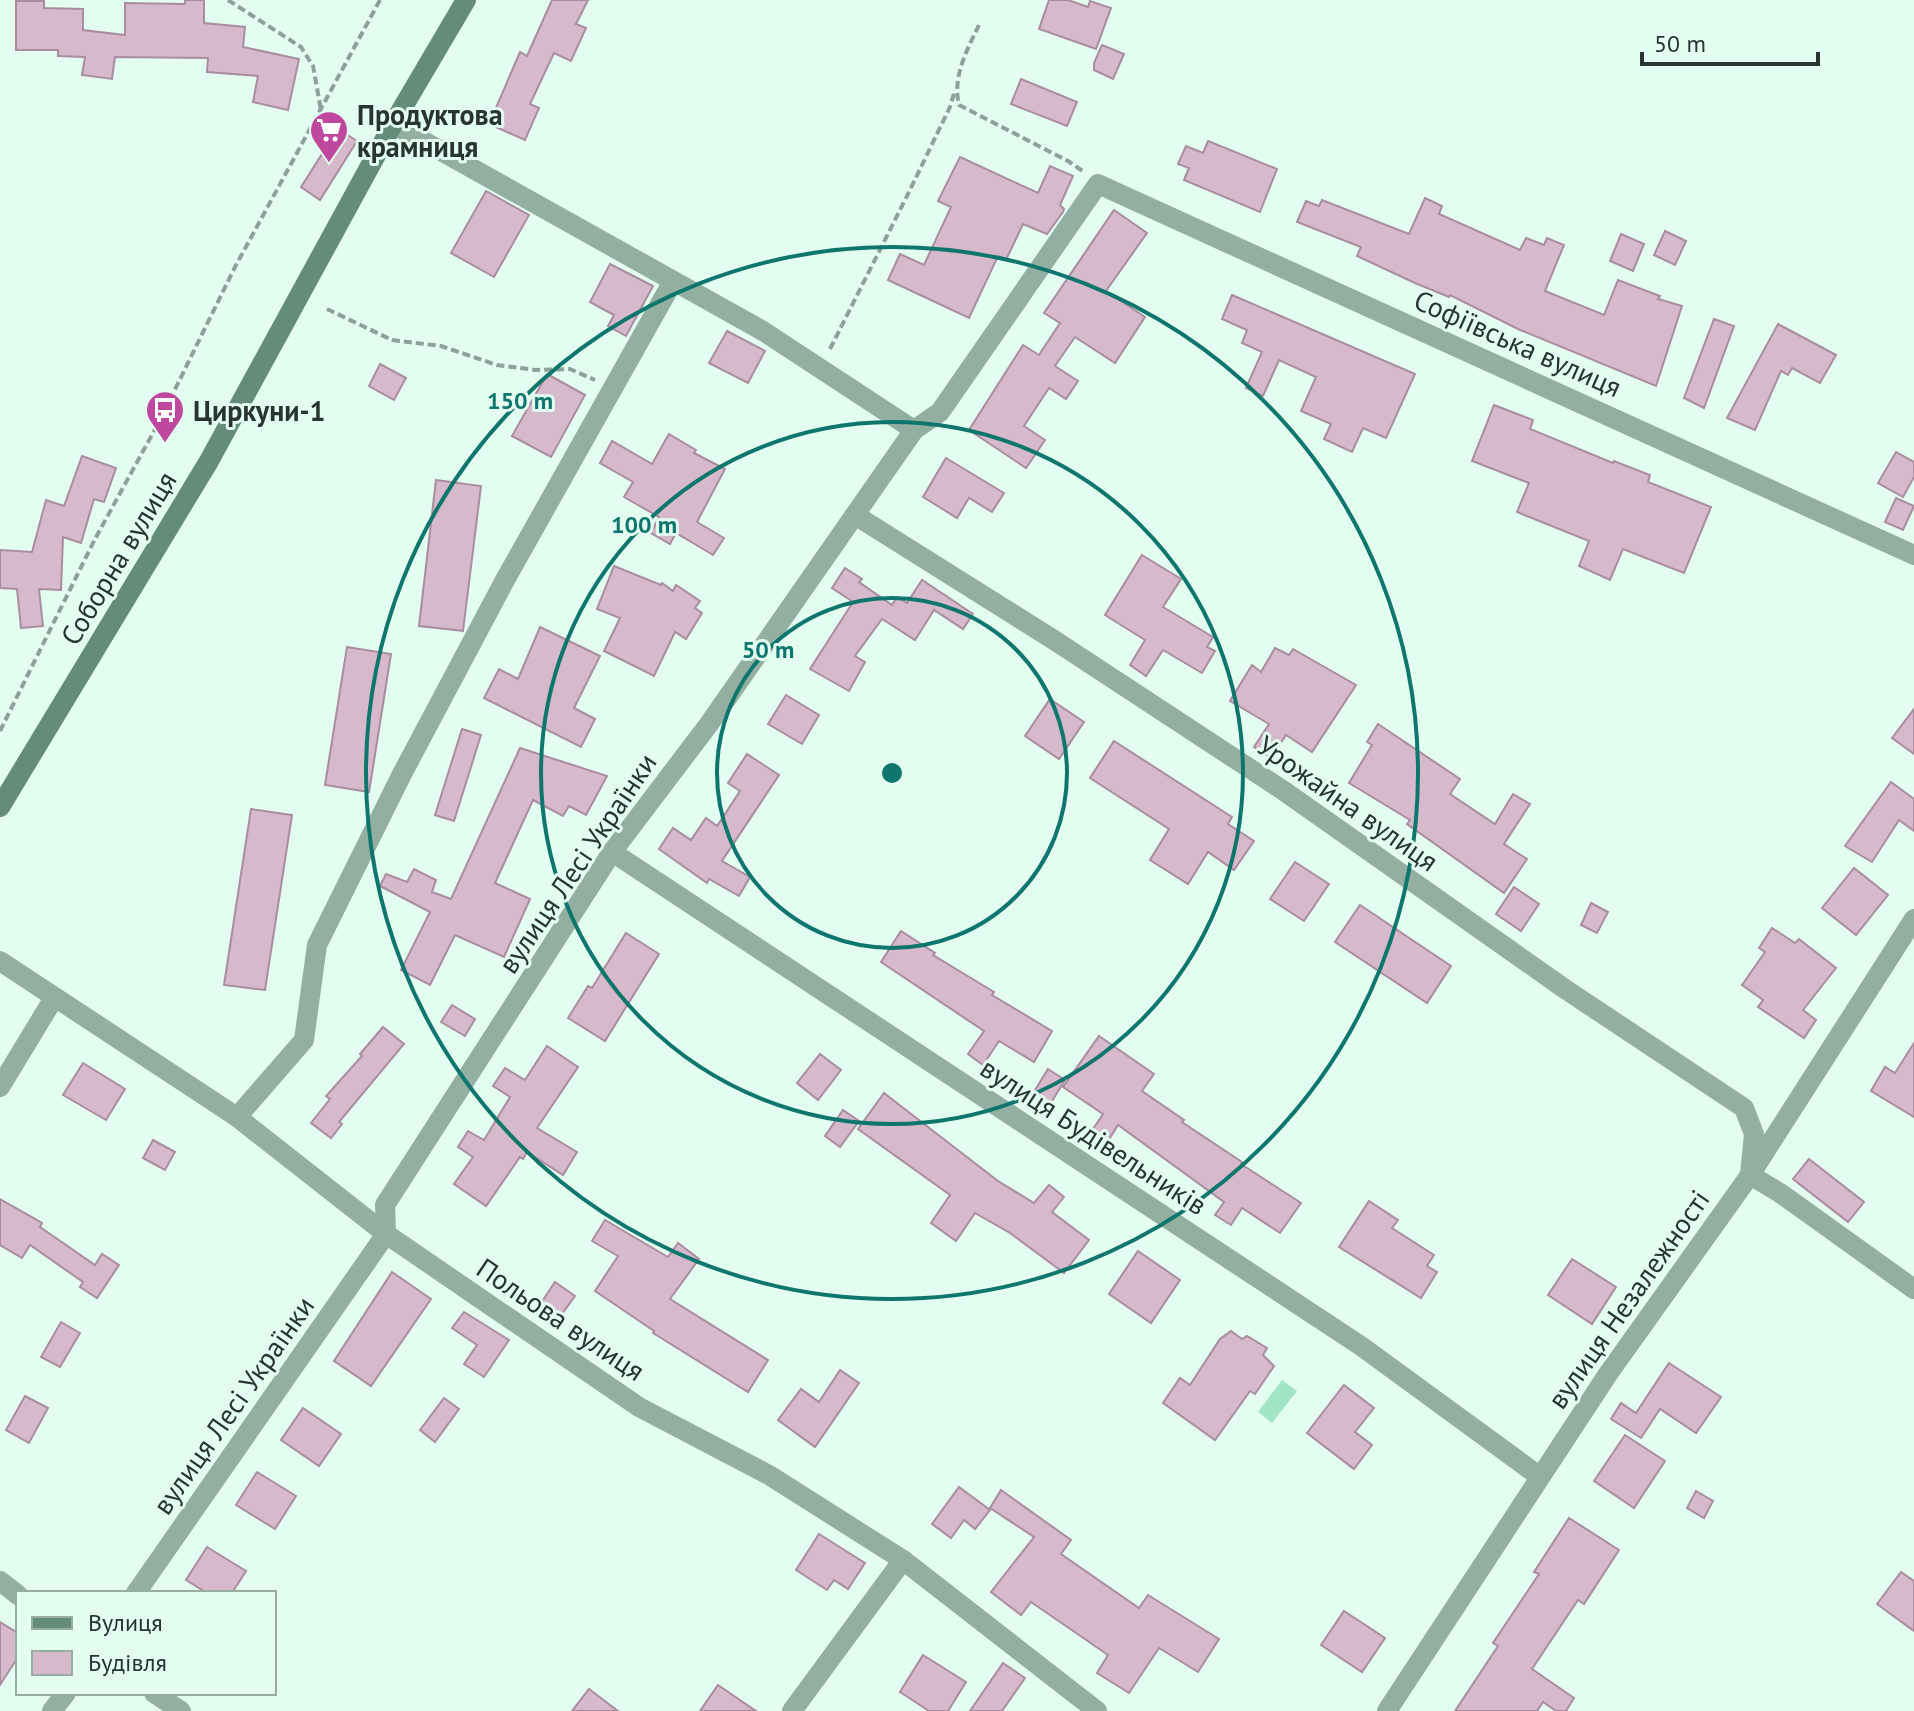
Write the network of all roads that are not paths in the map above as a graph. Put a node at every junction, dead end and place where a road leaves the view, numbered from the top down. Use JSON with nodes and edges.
{"nodes":[{"id":1,"x":466,"y":0,"type":"edge"},
{"id":2,"x":393,"y":124,"type":"junction"},
{"id":3,"x":1098,"y":184,"type":"joint"},
{"id":4,"x":672,"y":283,"type":"junction"},
{"id":5,"x":914,"y":430,"type":"junction"},
{"id":6,"x":855,"y":515,"type":"junction"},
{"id":7,"x":1914,"y":555,"type":"edge"},
{"id":8,"x":0,"y":807,"type":"edge"},
{"id":9,"x":612,"y":852,"type":"junction"},
{"id":10,"x":1914,"y":919,"type":"edge"},
{"id":11,"x":0,"y":961,"type":"edge"},
{"id":12,"x":54,"y":998,"type":"junction"},
{"id":13,"x":0,"y":1087,"type":"edge"},
{"id":14,"x":237,"y":1117,"type":"junction"},
{"id":15,"x":1750,"y":1175,"type":"junction"},
{"id":16,"x":386,"y":1234,"type":"junction"},
{"id":17,"x":1914,"y":1289,"type":"edge"},
{"id":18,"x":1539,"y":1476,"type":"junction"},
{"id":19,"x":903,"y":1560,"type":"junction"},
{"id":20,"x":0,"y":1581,"type":"edge"},
{"id":21,"x":137,"y":1591,"type":"edge"},
{"id":22,"x":16,"y":1593,"type":"edge"},
{"id":23,"x":64,"y":1695,"type":"edge"},
{"id":24,"x":157,"y":1695,"type":"edge"},
{"id":25,"x":52,"y":1711,"type":"edge"},
{"id":26,"x":181,"y":1711,"type":"edge"},
{"id":27,"x":792,"y":1711,"type":"edge"},
{"id":28,"x":1097,"y":1711,"type":"edge"},
{"id":29,"x":1387,"y":1711,"type":"edge"}],
"edges":[{"from":1,"to":2,"type":"street","name":"Соборна вулиця"},
{"from":2,"to":4,"type":"street"},
{"from":2,"to":8,"type":"street","name":"Соборна вулиця"},
{"from":3,"to":5,"type":"street","name":"вулиця Лесі Українки"},
{"from":3,"to":7,"type":"street","name":"Софіївська вулиця"},
{"from":4,"to":5,"type":"street"},
{"from":4,"to":14,"type":"street"},
{"from":5,"to":6,"type":"street","name":"вулиця Лесі Українки"},
{"from":6,"to":9,"type":"street","name":"вулиця Лесі Українки"},
{"from":6,"to":15,"type":"street","name":"Урожайна вулиця"},
{"from":9,"to":16,"type":"street","name":"вулиця Лесі Українки"},
{"from":9,"to":18,"type":"street","name":"вулиця Будівельників"},
{"from":10,"to":15,"type":"street","name":"вулиця Незалежності"},
{"from":11,"to":12,"type":"street","name":"Польова вулиця"},
{"from":12,"to":13,"type":"street"},
{"from":12,"to":14,"type":"street","name":"Польова вулиця"},
{"from":14,"to":16,"type":"street","name":"Польова вулиця"},
{"from":15,"to":17,"type":"street"},
{"from":15,"to":18,"type":"street","name":"вулиця Незалежності"},
{"from":16,"to":19,"type":"street","name":"Польова вулиця"},
{"from":16,"to":21,"type":"street","name":"вулиця Лесі Українки"},
{"from":18,"to":29,"type":"street","name":"вулиця Незалежності"},
{"from":19,"to":27,"type":"street"},
{"from":19,"to":28,"type":"street","name":"Польова вулиця"},
{"from":20,"to":22,"type":"street"},
{"from":23,"to":25,"type":"street"},
{"from":24,"to":26,"type":"street"}]}
